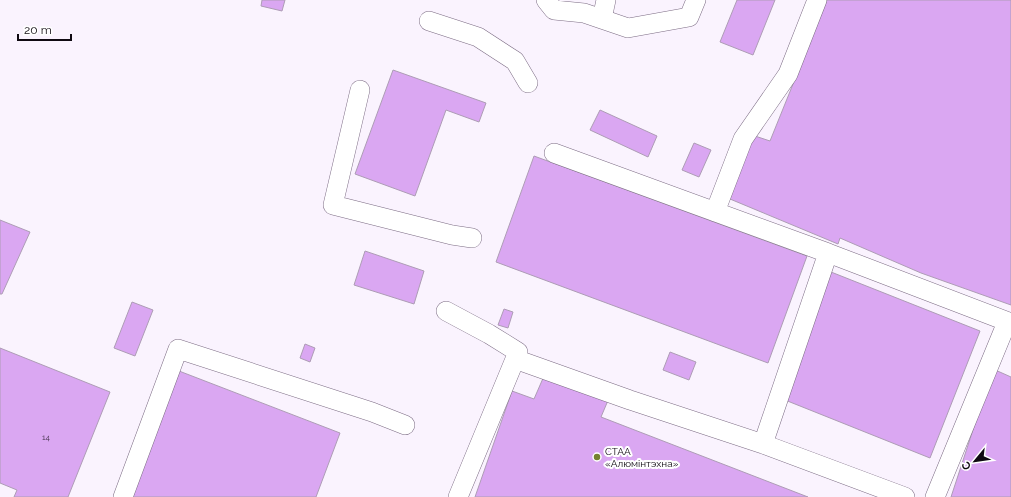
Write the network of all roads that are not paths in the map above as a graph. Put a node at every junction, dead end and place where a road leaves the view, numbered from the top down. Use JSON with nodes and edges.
{"nodes":[{"id":1,"x":546,"y":0,"type":"edge"},
{"id":2,"x":606,"y":0,"type":"edge"},
{"id":3,"x":696,"y":0,"type":"edge"},
{"id":4,"x":817,"y":0,"type":"edge"},
{"id":5,"x":602,"y":20,"type":"junction"},
{"id":6,"x":429,"y":21,"type":"dead end"},
{"id":7,"x":528,"y":83,"type":"dead end"},
{"id":8,"x":360,"y":90,"type":"dead end"},
{"id":9,"x":554,"y":153,"type":"dead end"},
{"id":10,"x":715,"y":212,"type":"junction"},
{"id":11,"x":472,"y":238,"type":"dead end"},
{"id":12,"x":828,"y":253,"type":"junction"},
{"id":13,"x":446,"y":311,"type":"dead end"},
{"id":14,"x":1009,"y":323,"type":"edge"},
{"id":15,"x":515,"y":359,"type":"junction"},
{"id":16,"x":405,"y":425,"type":"dead end"},
{"id":17,"x":764,"y":444,"type":"junction"},
{"id":18,"x":123,"y":497,"type":"edge"},
{"id":19,"x":458,"y":497,"type":"edge"},
{"id":20,"x":905,"y":497,"type":"edge"},
{"id":21,"x":935,"y":497,"type":"edge"}],
"edges":[{"from":1,"to":5,"type":"lane"},
{"from":2,"to":5,"type":"lane"},
{"from":3,"to":5,"type":"lane"},
{"from":4,"to":10,"type":"lane"},
{"from":6,"to":7,"type":"lane"},
{"from":8,"to":11,"type":"lane"},
{"from":9,"to":10,"type":"lane"},
{"from":10,"to":12,"type":"lane"},
{"from":12,"to":14,"type":"lane"},
{"from":12,"to":17,"type":"lane"},
{"from":13,"to":15,"type":"lane"},
{"from":14,"to":21,"type":"lane"},
{"from":15,"to":17,"type":"lane"},
{"from":15,"to":19,"type":"lane"},
{"from":16,"to":18,"type":"lane"},
{"from":17,"to":20,"type":"lane"}]}
